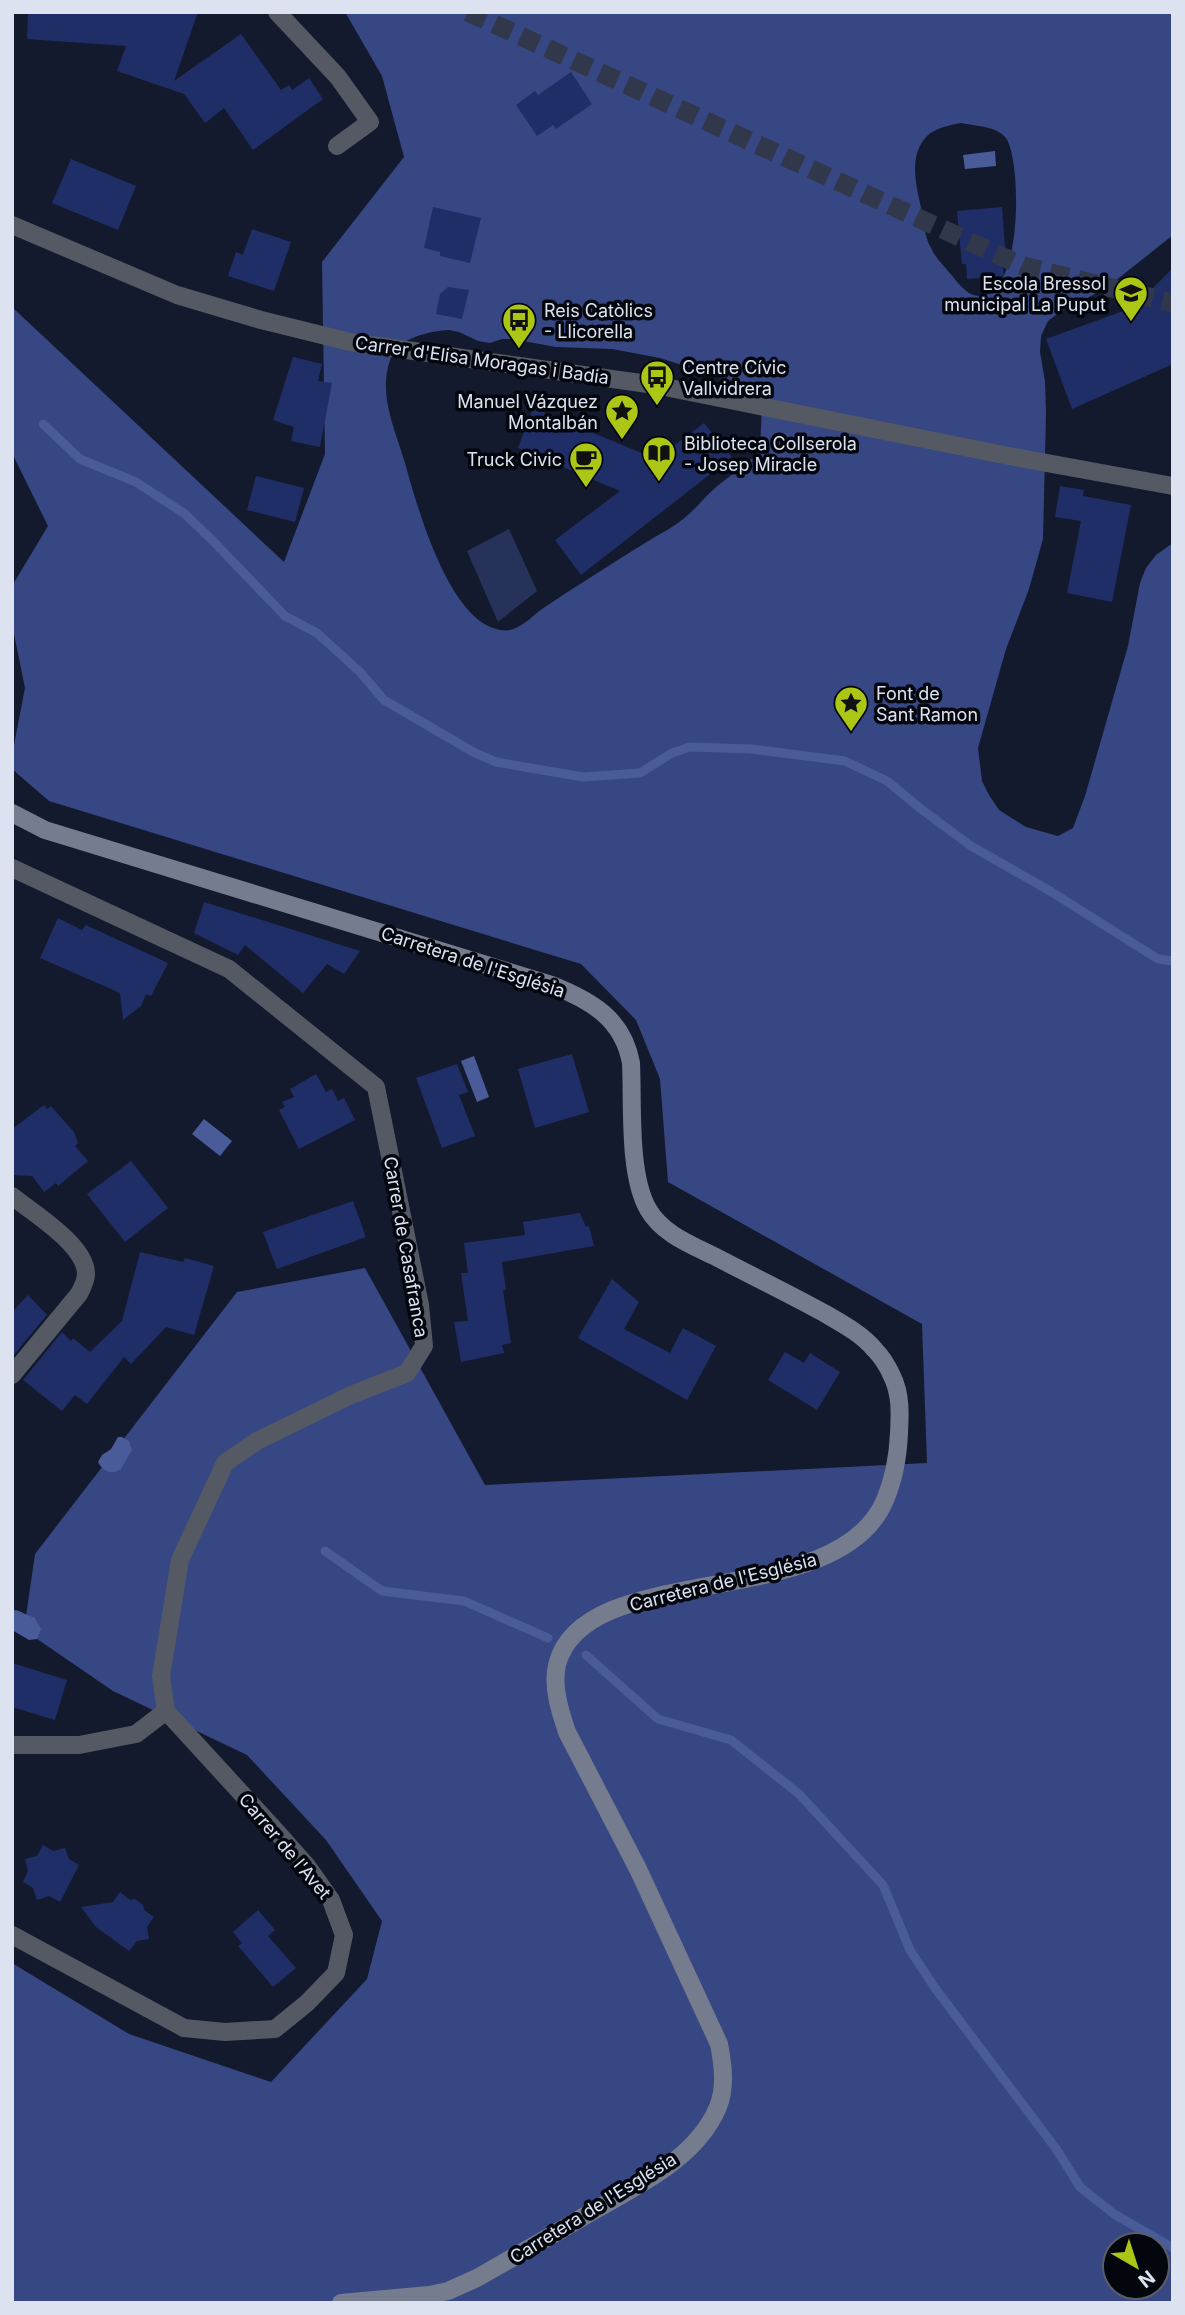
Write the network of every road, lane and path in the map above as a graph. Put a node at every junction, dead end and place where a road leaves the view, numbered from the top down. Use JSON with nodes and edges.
{"nodes":[{"id":1,"x":276,"y":12,"type":"edge"},
{"id":2,"x":337,"y":146,"type":"dead end"},
{"id":3,"x":12,"y":225,"type":"edge"},
{"id":4,"x":1173,"y":486,"type":"edge"},
{"id":5,"x":12,"y":813,"type":"edge"},
{"id":6,"x":12,"y":868,"type":"edge"},
{"id":7,"x":12,"y":1196,"type":"edge"},
{"id":8,"x":12,"y":1375,"type":"edge"},
{"id":9,"x":166,"y":1711,"type":"junction"},
{"id":10,"x":12,"y":1745,"type":"edge"},
{"id":11,"x":12,"y":1935,"type":"edge"},
{"id":12,"x":341,"y":2303,"type":"edge"}],
"edges":[{"from":1,"to":2,"type":"street"},
{"from":3,"to":4,"type":"street","name":"Carrer d'Elisa Moragas i Badia"},
{"from":5,"to":12,"type":"main road","name":"Carretera de l'Església"},
{"from":6,"to":9,"type":"street","name":"Carrer de Casafranca"},
{"from":7,"to":8,"type":"street"},
{"from":9,"to":10,"type":"street"},
{"from":9,"to":11,"type":"street","name":"Carrer de l'Avet"}]}
